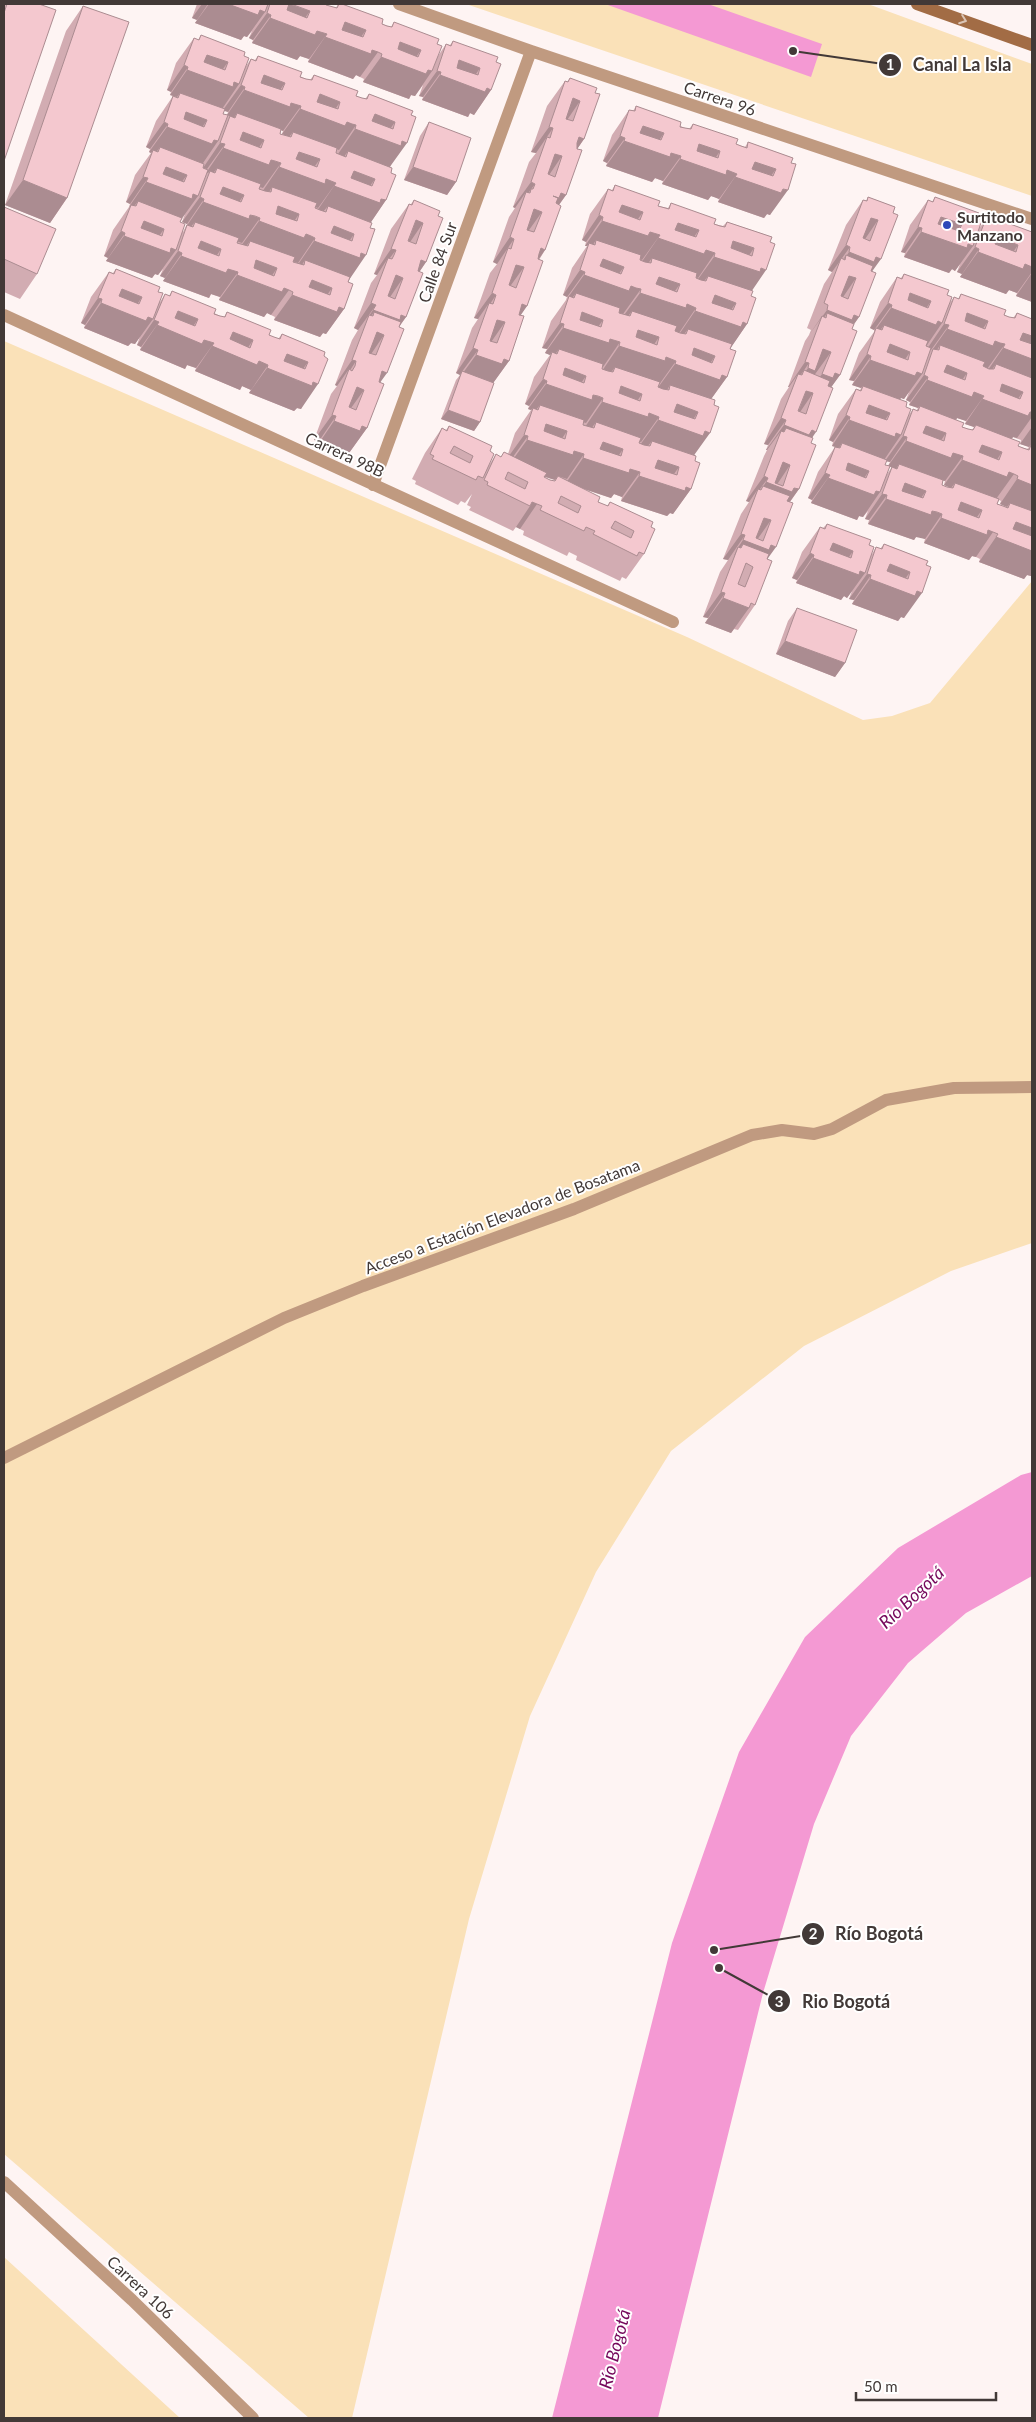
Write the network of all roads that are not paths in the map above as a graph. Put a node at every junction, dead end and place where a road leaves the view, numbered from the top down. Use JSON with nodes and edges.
{"nodes":[{"id":1,"x":399,"y":4,"type":"edge"},
{"id":2,"x":917,"y":4,"type":"edge"},
{"id":3,"x":1032,"y":45,"type":"edge"},
{"id":4,"x":531,"y":51,"type":"junction"},
{"id":5,"x":1032,"y":219,"type":"edge"},
{"id":6,"x":4,"y":315,"type":"edge"},
{"id":7,"x":373,"y":485,"type":"junction"},
{"id":8,"x":672,"y":622,"type":"dead end"},
{"id":9,"x":1032,"y":1087,"type":"edge"},
{"id":10,"x":4,"y":1458,"type":"edge"},
{"id":11,"x":4,"y":2182,"type":"edge"},
{"id":12,"x":253,"y":2418,"type":"edge"}],
"edges":[{"from":1,"to":4,"type":"street","name":"Carrera 96"},
{"from":2,"to":3,"type":"main road","one_way":true},
{"from":4,"to":5,"type":"street","name":"Carrera 96"},
{"from":4,"to":7,"type":"street","name":"Calle 84 Sur"},
{"from":6,"to":7,"type":"street","name":"Carrera 98B"},
{"from":7,"to":8,"type":"street","name":"Carrera 98B"},
{"from":9,"to":10,"type":"street","name":"Acceso a Estación Elevadora de Bosatama"},
{"from":11,"to":12,"type":"street","name":"Carrera 106"}]}
